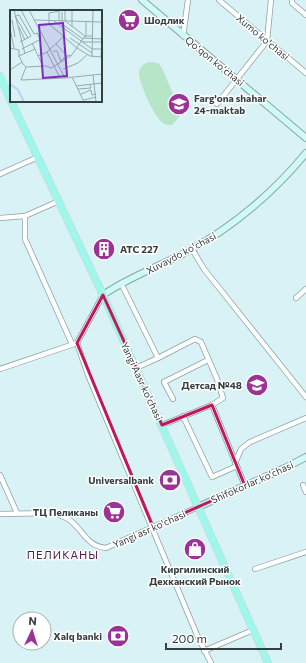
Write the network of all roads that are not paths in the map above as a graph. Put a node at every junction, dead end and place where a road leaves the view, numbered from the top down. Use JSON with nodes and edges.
{"nodes":[{"id":1,"x":142,"y":0,"type":"edge"},
{"id":2,"x":188,"y":0,"type":"edge"},
{"id":3,"x":220,"y":0,"type":"edge"},
{"id":4,"x":271,"y":0,"type":"edge"},
{"id":5,"x":292,"y":0,"type":"edge"},
{"id":6,"x":306,"y":15,"type":"edge"},
{"id":7,"x":183,"y":36,"type":"junction"},
{"id":8,"x":267,"y":40,"type":"junction"},
{"id":9,"x":306,"y":73,"type":"edge"},
{"id":10,"x":0,"y":76,"type":"edge"},
{"id":11,"x":237,"y":79,"type":"junction"},
{"id":12,"x":10,"y":99,"type":"edge"},
{"id":13,"x":211,"y":99,"type":"dead end"},
{"id":14,"x":11,"y":102,"type":"edge"},
{"id":15,"x":306,"y":138,"type":"edge"},
{"id":16,"x":306,"y":153,"type":"edge"},
{"id":17,"x":38,"y":157,"type":"junction"},
{"id":18,"x":0,"y":174,"type":"edge"},
{"id":19,"x":59,"y":201,"type":"junction"},
{"id":20,"x":25,"y":216,"type":"junction"},
{"id":21,"x":0,"y":218,"type":"edge"},
{"id":22,"x":192,"y":249,"type":"junction"},
{"id":23,"x":121,"y":283,"type":"junction"},
{"id":24,"x":306,"y":289,"type":"edge"},
{"id":25,"x":103,"y":295,"type":"junction"},
{"id":26,"x":296,"y":298,"type":"dead end"},
{"id":27,"x":74,"y":344,"type":"junction"},
{"id":28,"x":158,"y":358,"type":"junction"},
{"id":29,"x":208,"y":360,"type":"junction"},
{"id":30,"x":136,"y":368,"type":"junction"},
{"id":31,"x":0,"y":369,"type":"edge"},
{"id":32,"x":306,"y":397,"type":"edge"},
{"id":33,"x":173,"y":399,"type":"dead end"},
{"id":34,"x":212,"y":405,"type":"junction"},
{"id":35,"x":183,"y":416,"type":"junction"},
{"id":36,"x":306,"y":418,"type":"edge"},
{"id":37,"x":162,"y":425,"type":"junction"},
{"id":38,"x":306,"y":457,"type":"edge"},
{"id":39,"x":236,"y":465,"type":"junction"},
{"id":40,"x":0,"y":475,"type":"edge"},
{"id":41,"x":303,"y":485,"type":"dead end"},
{"id":42,"x":245,"y":486,"type":"junction"},
{"id":43,"x":306,"y":492,"type":"edge"},
{"id":44,"x":198,"y":507,"type":"junction"},
{"id":45,"x":17,"y":513,"type":"junction"},
{"id":46,"x":0,"y":514,"type":"edge"},
{"id":47,"x":153,"y":527,"type":"junction"},
{"id":48,"x":306,"y":552,"type":"edge"},
{"id":49,"x":255,"y":569,"type":"dead end"},
{"id":50,"x":253,"y":630,"type":"junction"},
{"id":51,"x":204,"y":651,"type":"junction"},
{"id":52,"x":211,"y":663,"type":"edge"},
{"id":53,"x":268,"y":663,"type":"edge"}],
"edges":[{"from":1,"to":7,"type":"street","name":"Qoʻqon koʻchasi"},
{"from":2,"to":7,"type":"street"},
{"from":3,"to":8,"type":"street","name":"Xumo ko'chasi"},
{"from":4,"to":8,"type":"street"},
{"from":5,"to":6,"type":"street"},
{"from":7,"to":11,"type":"street","name":"Qoʻqon koʻchasi"},
{"from":8,"to":9,"type":"street","name":"Xumo ko'chasi"},
{"from":8,"to":11,"type":"street"},
{"from":10,"to":12,"type":"main road","name":"Yangi Aasr ko'chasi"},
{"from":11,"to":13,"type":"street"},
{"from":11,"to":15,"type":"street","name":"Qoʻqon koʻchasi"},
{"from":14,"to":17,"type":"main road","name":"Yangi Aasr ko'chasi"},
{"from":16,"to":22,"type":"street","name":"Xuvaydo ko'chasi"},
{"from":17,"to":18,"type":"street"},
{"from":17,"to":19,"type":"main road","name":"Yangi Aasr ko'chasi"},
{"from":19,"to":20,"type":"street"},
{"from":19,"to":25,"type":"main road","name":"Yangi Aasr ko'chasi"},
{"from":20,"to":21,"type":"street"},
{"from":20,"to":27,"type":"street"},
{"from":22,"to":23,"type":"street","name":"Xuvaydo ko'chasi"},
{"from":22,"to":32,"type":"street"},
{"from":23,"to":25,"type":"street","name":"Xuvaydo ko'chasi"},
{"from":23,"to":28,"type":"street"},
{"from":24,"to":26,"type":"street"},
{"from":25,"to":27,"type":"street"},
{"from":25,"to":30,"type":"main road","name":"Yangi Aasr ko'chasi"},
{"from":27,"to":31,"type":"street"},
{"from":27,"to":47,"type":"street"},
{"from":28,"to":29,"type":"street"},
{"from":28,"to":30,"type":"street"},
{"from":29,"to":33,"type":"street"},
{"from":29,"to":34,"type":"street"},
{"from":30,"to":37,"type":"main road","name":"Yangi Aasr ko'chasi"},
{"from":34,"to":35,"type":"street"},
{"from":34,"to":39,"type":"street"},
{"from":35,"to":37,"type":"street"},
{"from":35,"to":39,"type":"street"},
{"from":36,"to":39,"type":"street"},
{"from":37,"to":44,"type":"main road","name":"Yangi Aasr ko'chasi"},
{"from":38,"to":42,"type":"street","name":"Shifokorlar ko'chasi"},
{"from":39,"to":42,"type":"street"},
{"from":40,"to":45,"type":"street"},
{"from":41,"to":43,"type":"street"},
{"from":42,"to":44,"type":"street","name":"Shifokorlar ko'chasi"},
{"from":44,"to":47,"type":"street","name":"Yangi asr ko'chasi"},
{"from":44,"to":50,"type":"main road","name":"Yangi Aasr ko'chasi"},
{"from":45,"to":46,"type":"street","name":"Yangi asr ko'chasi"},
{"from":45,"to":47,"type":"street","name":"Yangi asr ko'chasi"},
{"from":47,"to":51,"type":"street"},
{"from":48,"to":49,"type":"street"},
{"from":50,"to":51,"type":"street"},
{"from":50,"to":53,"type":"main road","name":"Yangi Aasr ko'chasi"},
{"from":51,"to":52,"type":"street"}]}
